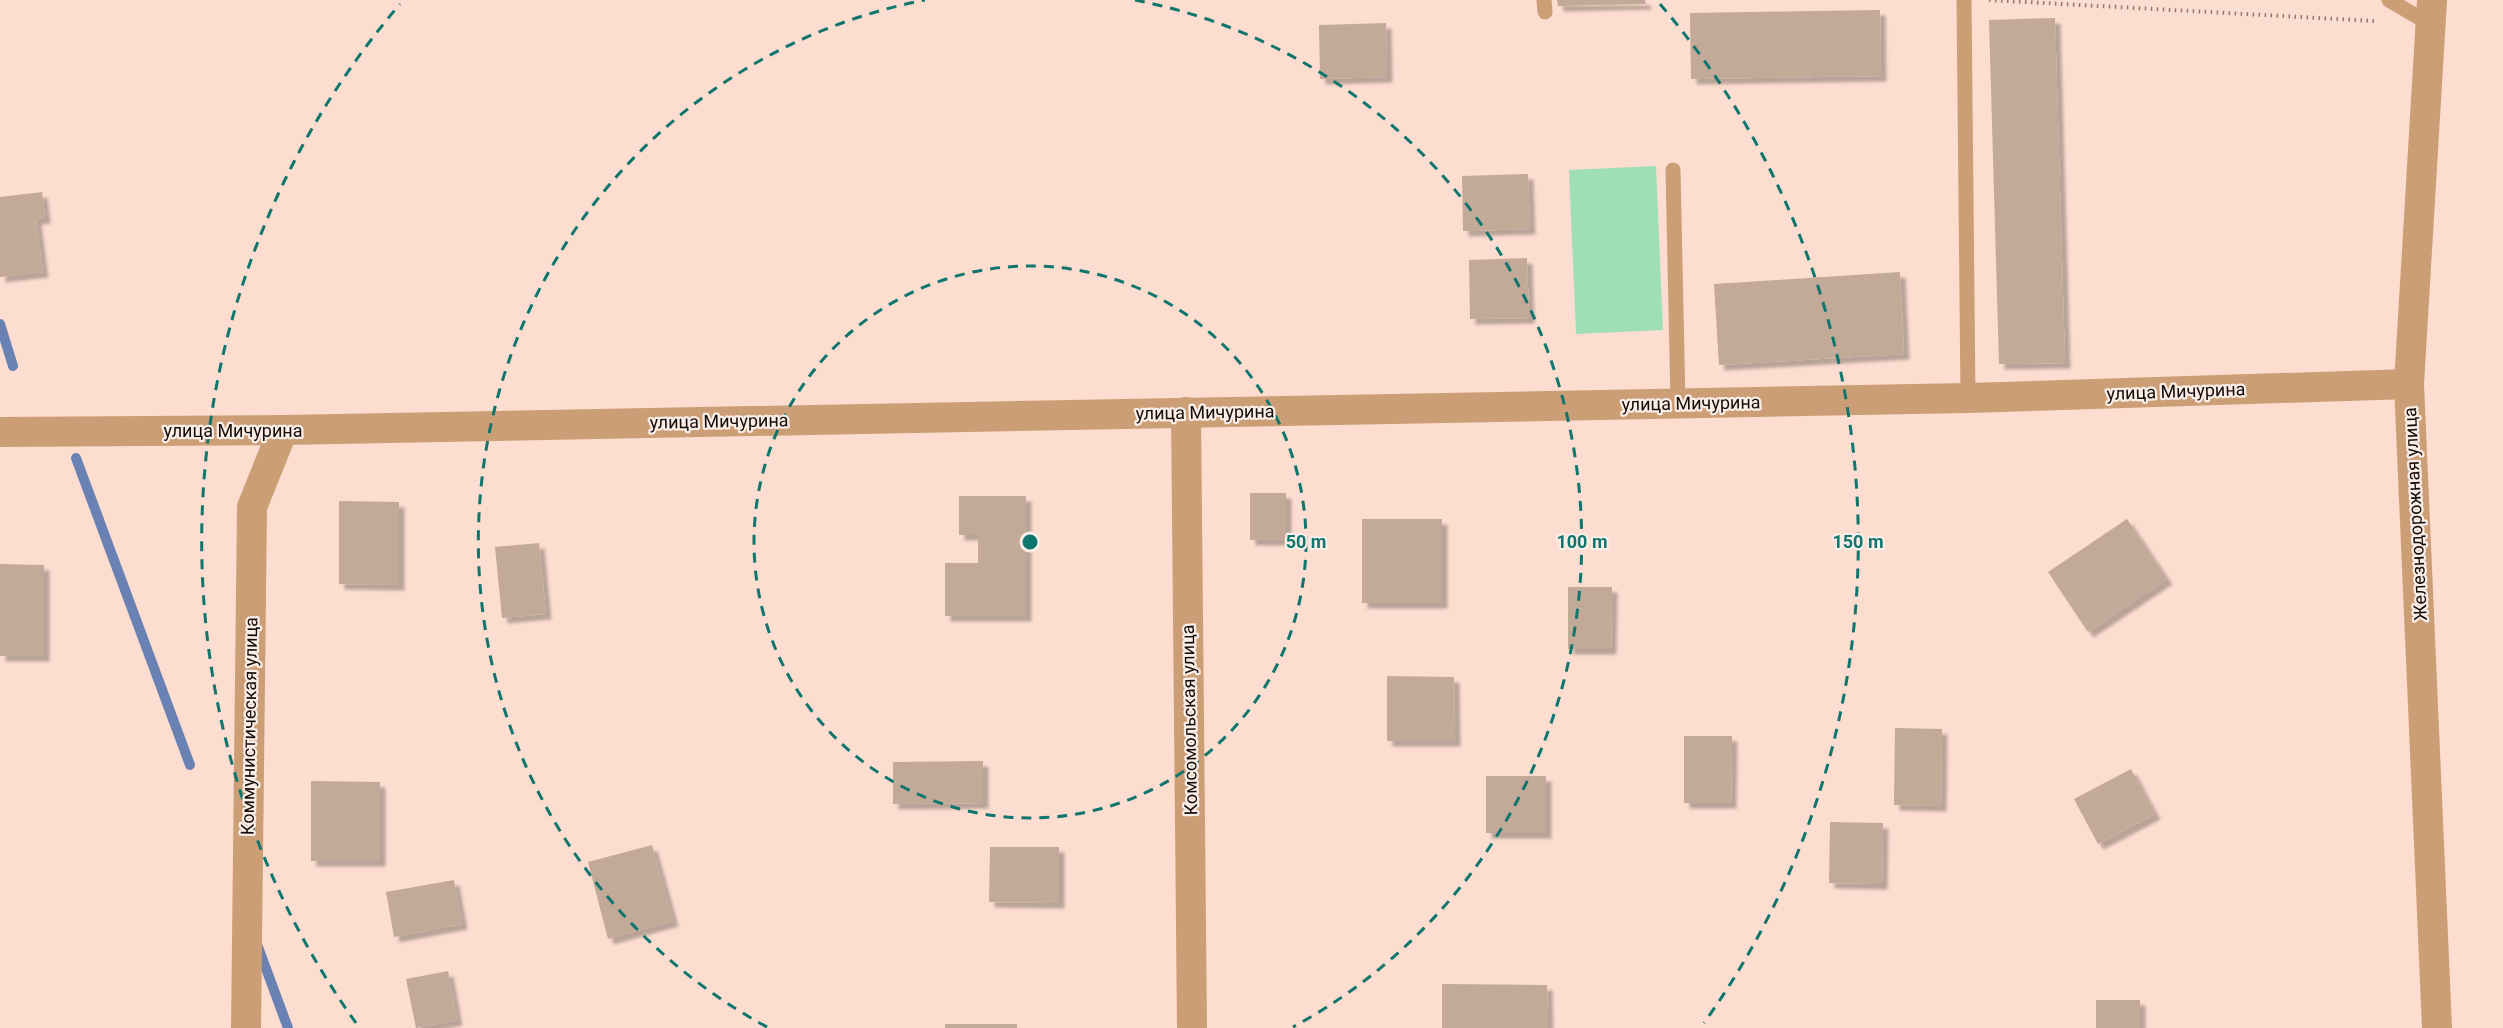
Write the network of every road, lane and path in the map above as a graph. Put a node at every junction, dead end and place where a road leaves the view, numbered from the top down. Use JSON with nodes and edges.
{"nodes":[{"id":1,"x":1964,"y":0,"type":"edge"},
{"id":2,"x":1985,"y":0,"type":"edge"},
{"id":3,"x":2389,"y":0,"type":"edge"},
{"id":4,"x":2413,"y":0,"type":"edge"},
{"id":5,"x":2431,"y":12,"type":"edge"},
{"id":6,"x":1673,"y":170,"type":"dead end"},
{"id":7,"x":2409,"y":384,"type":"junction"},
{"id":8,"x":1968,"y":398,"type":"junction"},
{"id":9,"x":1678,"y":403,"type":"junction"},
{"id":10,"x":1186,"y":412,"type":"junction"},
{"id":11,"x":283,"y":430,"type":"junction"},
{"id":12,"x":0,"y":432,"type":"edge"},
{"id":13,"x":246,"y":1028,"type":"edge"},
{"id":14,"x":1192,"y":1028,"type":"edge"},
{"id":15,"x":2438,"y":1028,"type":"edge"}],
"edges":[{"from":1,"to":8,"type":"lane"},
{"from":2,"to":5,"type":"path"},
{"from":3,"to":5,"type":"lane"},
{"from":4,"to":5,"type":"street"},
{"from":5,"to":7,"type":"street","name":"Железнодорожная улица"},
{"from":6,"to":9,"type":"lane"},
{"from":7,"to":8,"type":"street","name":"улица Мичурина"},
{"from":7,"to":15,"type":"street","name":"Железнодорожная улица"},
{"from":8,"to":9,"type":"street","name":"улица Мичурина"},
{"from":9,"to":10,"type":"street","name":"улица Мичурина"},
{"from":10,"to":11,"type":"street","name":"улица Мичурина"},
{"from":10,"to":14,"type":"street","name":"Комсомольская улица"},
{"from":11,"to":12,"type":"street","name":"улица Мичурина"},
{"from":11,"to":13,"type":"street","name":"Коммунистическая улица"}]}
